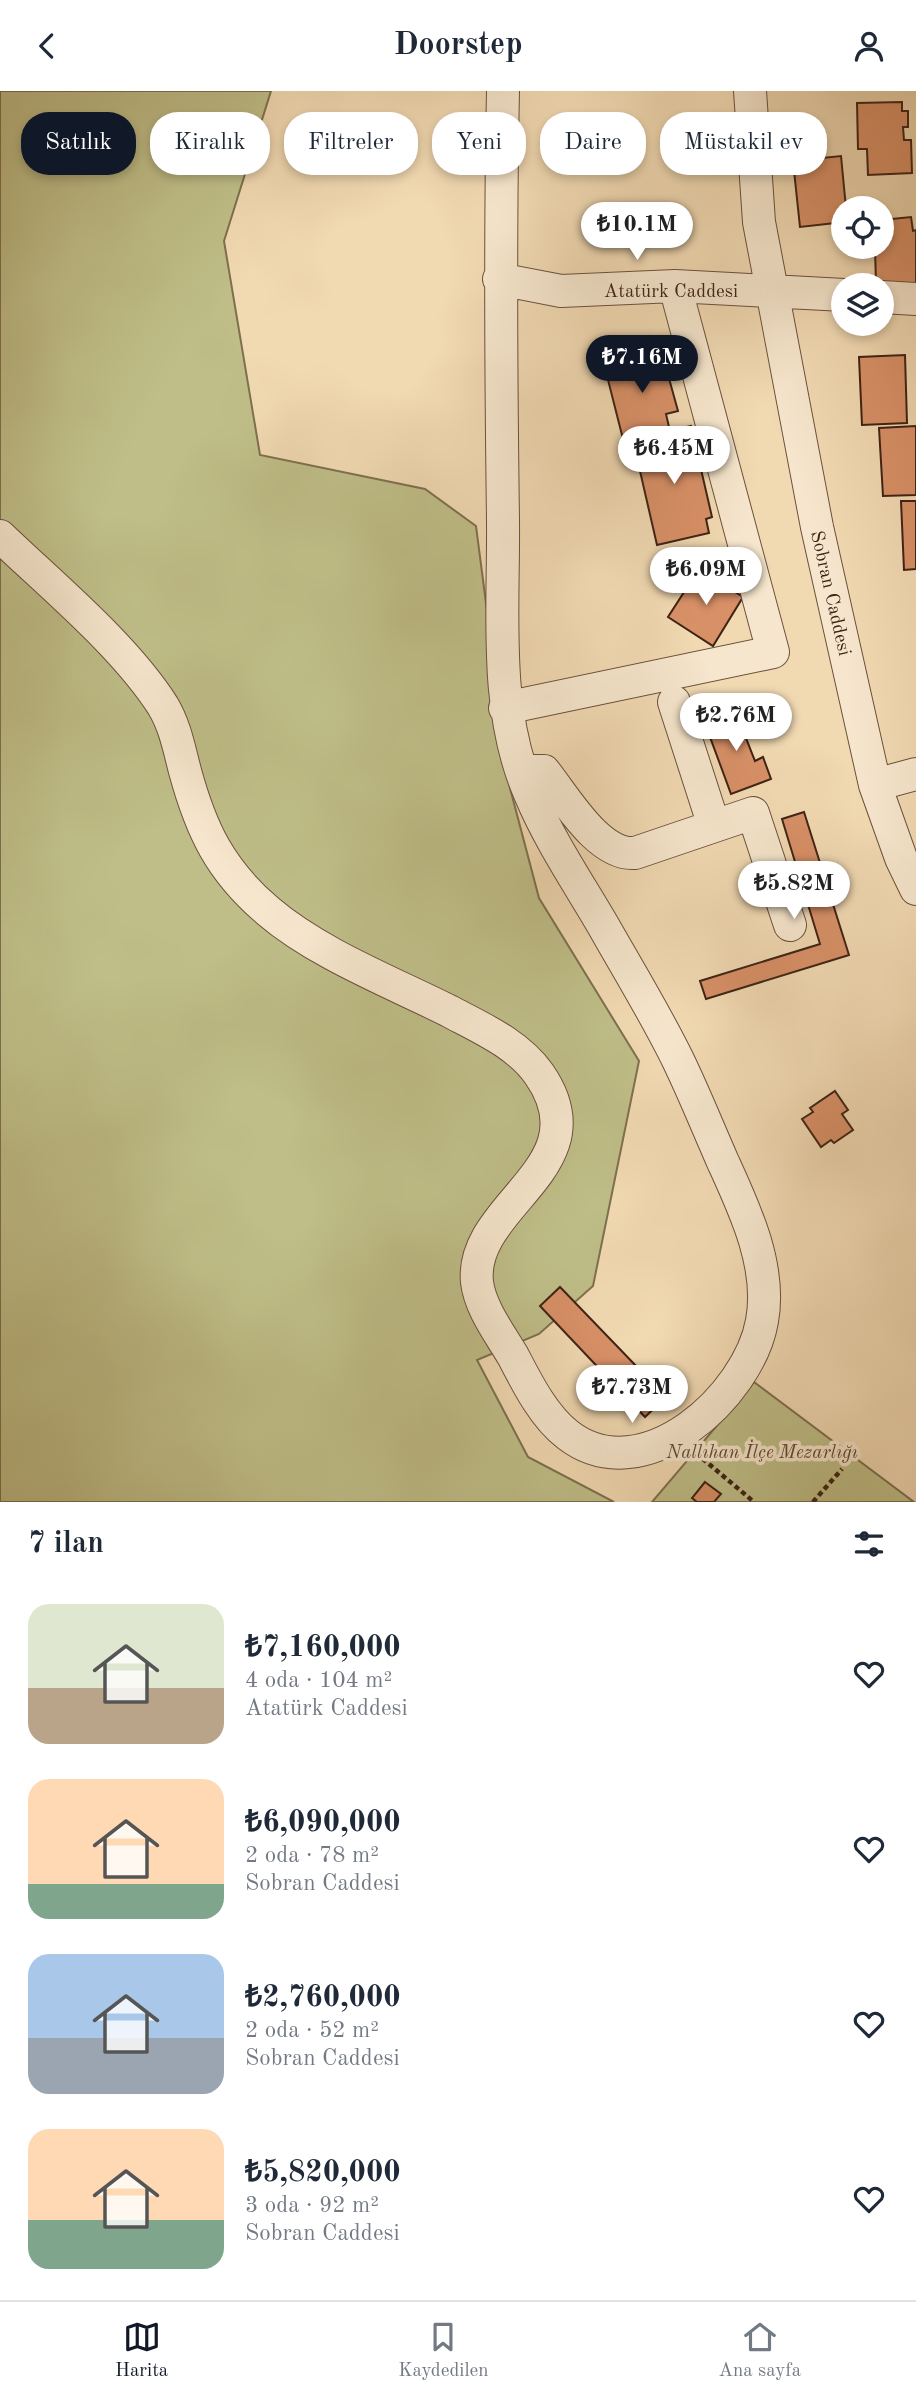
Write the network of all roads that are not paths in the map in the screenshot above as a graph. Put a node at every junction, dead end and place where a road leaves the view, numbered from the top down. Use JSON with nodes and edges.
{"nodes":[{"id":1,"x":503,"y":91,"type":"edge"},
{"id":2,"x":750,"y":91,"type":"edge"},
{"id":3,"x":499,"y":279,"type":"junction"},
{"id":4,"x":675,"y":286,"type":"junction"},
{"id":5,"x":769,"y":291,"type":"junction"},
{"id":6,"x":831,"y":294,"type":"edge"},
{"id":7,"x":894,"y":298,"type":"edge"},
{"id":8,"x":916,"y":299,"type":"edge"},
{"id":9,"x":0,"y":536,"type":"edge"},
{"id":10,"x":674,"y":702,"type":"dead end"},
{"id":11,"x":505,"y":708,"type":"junction"},
{"id":12,"x":523,"y":771,"type":"junction"},
{"id":13,"x":916,"y":774,"type":"edge"},
{"id":14,"x":874,"y":785,"type":"junction"},
{"id":15,"x":714,"y":826,"type":"junction"},
{"id":16,"x":916,"y":888,"type":"edge"},
{"id":17,"x":790,"y":925,"type":"dead end"}],
"edges":[{"from":1,"to":3,"type":"street"},
{"from":2,"to":5,"type":"street","name":"Sobran Caddesi"},
{"from":3,"to":4,"type":"street","name":"Atatürk Caddesi"},
{"from":3,"to":11,"type":"street"},
{"from":4,"to":5,"type":"street","name":"Atatürk Caddesi"},
{"from":4,"to":11,"type":"street"},
{"from":5,"to":6,"type":"street","name":"Atatürk Caddesi"},
{"from":5,"to":14,"type":"street","name":"Sobran Caddesi"},
{"from":7,"to":8,"type":"street"},
{"from":9,"to":12,"type":"street"},
{"from":10,"to":15,"type":"street"},
{"from":11,"to":12,"type":"street"},
{"from":12,"to":15,"type":"street"},
{"from":13,"to":14,"type":"street"},
{"from":14,"to":16,"type":"street","name":"Sobran Caddesi"},
{"from":15,"to":17,"type":"street"}]}
